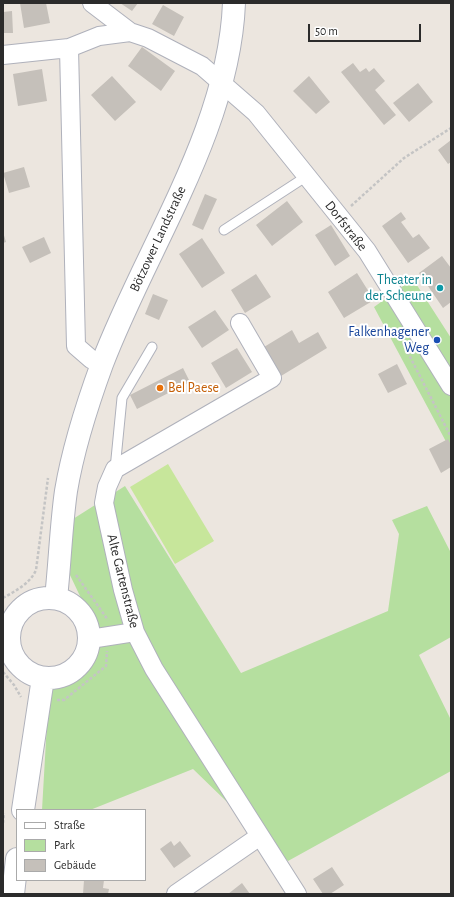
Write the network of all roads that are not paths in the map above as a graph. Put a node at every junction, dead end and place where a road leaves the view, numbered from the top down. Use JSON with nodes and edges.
{"nodes":[{"id":1,"x":92,"y":3,"type":"edge"},
{"id":2,"x":234,"y":3,"type":"edge"},
{"id":3,"x":130,"y":32,"type":"junction"},
{"id":4,"x":68,"y":48,"type":"junction"},
{"id":5,"x":3,"y":54,"type":"edge"},
{"id":6,"x":221,"y":82,"type":"junction"},
{"id":7,"x":307,"y":176,"type":"junction"},
{"id":8,"x":224,"y":230,"type":"dead end"},
{"id":9,"x":240,"y":323,"type":"dead end"},
{"id":10,"x":152,"y":347,"type":"dead end"},
{"id":11,"x":102,"y":365,"type":"junction"},
{"id":12,"x":451,"y":386,"type":"edge"},
{"id":13,"x":115,"y":469,"type":"junction"},
{"id":14,"x":56,"y":598,"type":"junction"},
{"id":15,"x":135,"y":632,"type":"junction"},
{"id":16,"x":6,"y":636,"type":"edge"},
{"id":17,"x":90,"y":639,"type":"junction"},
{"id":18,"x":43,"y":678,"type":"junction"},
{"id":19,"x":14,"y":809,"type":"edge"},
{"id":20,"x":260,"y":836,"type":"junction"},
{"id":21,"x":16,"y":866,"type":"edge"},
{"id":22,"x":12,"y":894,"type":"edge"},
{"id":23,"x":176,"y":894,"type":"edge"},
{"id":24,"x":297,"y":894,"type":"edge"}],
"edges":[{"from":1,"to":3,"type":"street"},
{"from":2,"to":6,"type":"main road","name":"Bötzower Landstraße"},
{"from":3,"to":4,"type":"street"},
{"from":3,"to":6,"type":"street","name":"Dorfstraße"},
{"from":4,"to":5,"type":"street"},
{"from":4,"to":11,"type":"street"},
{"from":6,"to":7,"type":"street","name":"Dorfstraße"},
{"from":6,"to":11,"type":"main road","name":"Bötzower Landstraße"},
{"from":7,"to":8,"type":"lane"},
{"from":7,"to":12,"type":"street","name":"Dorfstraße"},
{"from":9,"to":13,"type":"street"},
{"from":10,"to":13,"type":"lane"},
{"from":11,"to":14,"type":"main road","name":"Bötzower Landstraße"},
{"from":13,"to":15,"type":"street","name":"Alte Gartenstraße"},
{"from":14,"to":16,"type":"main road"},
{"from":14,"to":17,"type":"main road"},
{"from":15,"to":17,"type":"street"},
{"from":15,"to":20,"type":"street","name":"Alte Gartenstraße"},
{"from":16,"to":18,"type":"main road"},
{"from":17,"to":18,"type":"main road"},
{"from":18,"to":19,"type":"main road"},
{"from":20,"to":23,"type":"street"},
{"from":20,"to":24,"type":"street","name":"Alte Gartenstraße"},
{"from":21,"to":22,"type":"main road"}]}
